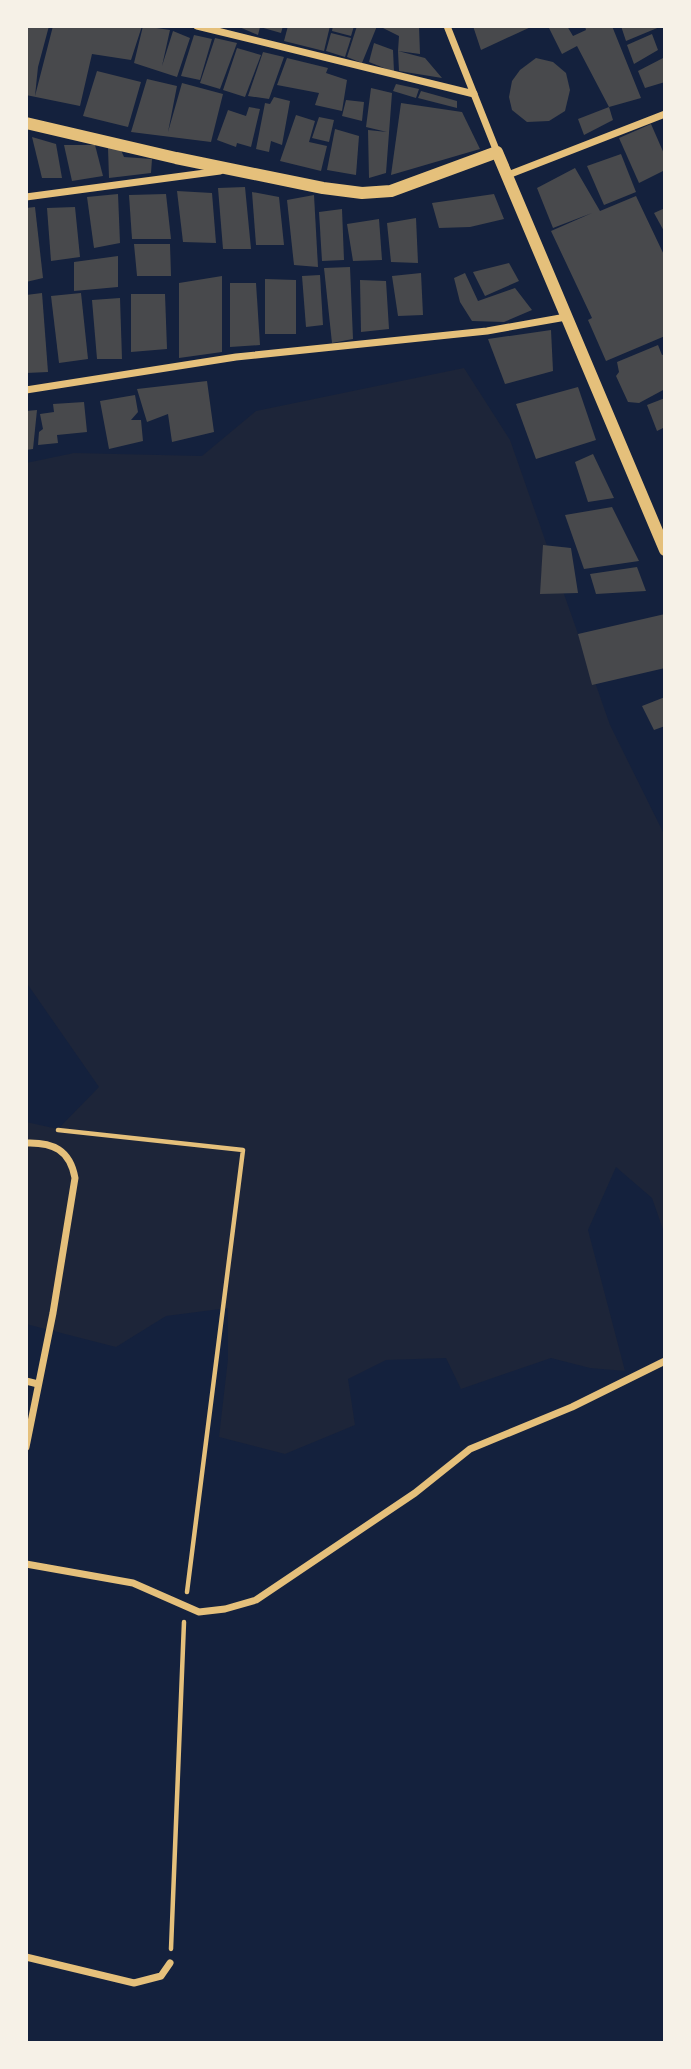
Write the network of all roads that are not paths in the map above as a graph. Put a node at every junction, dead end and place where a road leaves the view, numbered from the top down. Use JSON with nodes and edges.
{"nodes":[{"id":1,"x":197,"y":26,"type":"edge"},
{"id":2,"x":447,"y":26,"type":"edge"},
{"id":3,"x":474,"y":94,"type":"junction"},
{"id":4,"x":665,"y":114,"type":"edge"},
{"id":5,"x":26,"y":123,"type":"edge"},
{"id":6,"x":498,"y":152,"type":"junction"},
{"id":7,"x":233,"y":168,"type":"junction"},
{"id":8,"x":508,"y":175,"type":"junction"},
{"id":9,"x":26,"y":197,"type":"edge"},
{"id":10,"x":566,"y":317,"type":"junction"},
{"id":11,"x":26,"y":390,"type":"edge"},
{"id":12,"x":665,"y":550,"type":"edge"},
{"id":13,"x":26,"y":1143,"type":"edge"},
{"id":14,"x":665,"y":1361,"type":"edge"},
{"id":15,"x":26,"y":1381,"type":"edge"},
{"id":16,"x":37,"y":1384,"type":"junction"},
{"id":17,"x":26,"y":1447,"type":"edge"},
{"id":18,"x":26,"y":1564,"type":"edge"},
{"id":19,"x":26,"y":1956,"type":"edge"},
{"id":20,"x":170,"y":1963,"type":"road end"}],
"edges":[{"from":1,"to":3,"type":"street"},
{"from":2,"to":3,"type":"street"},
{"from":3,"to":6,"type":"street"},
{"from":4,"to":8,"type":"street"},
{"from":5,"to":7,"type":"street"},
{"from":6,"to":7,"type":"street"},
{"from":6,"to":8,"type":"street"},
{"from":7,"to":9,"type":"street"},
{"from":8,"to":10,"type":"street"},
{"from":10,"to":11,"type":"street"},
{"from":10,"to":12,"type":"street"},
{"from":13,"to":16,"type":"street"},
{"from":14,"to":18,"type":"street"},
{"from":15,"to":16,"type":"street"},
{"from":16,"to":17,"type":"street"},
{"from":19,"to":20,"type":"street"}]}
